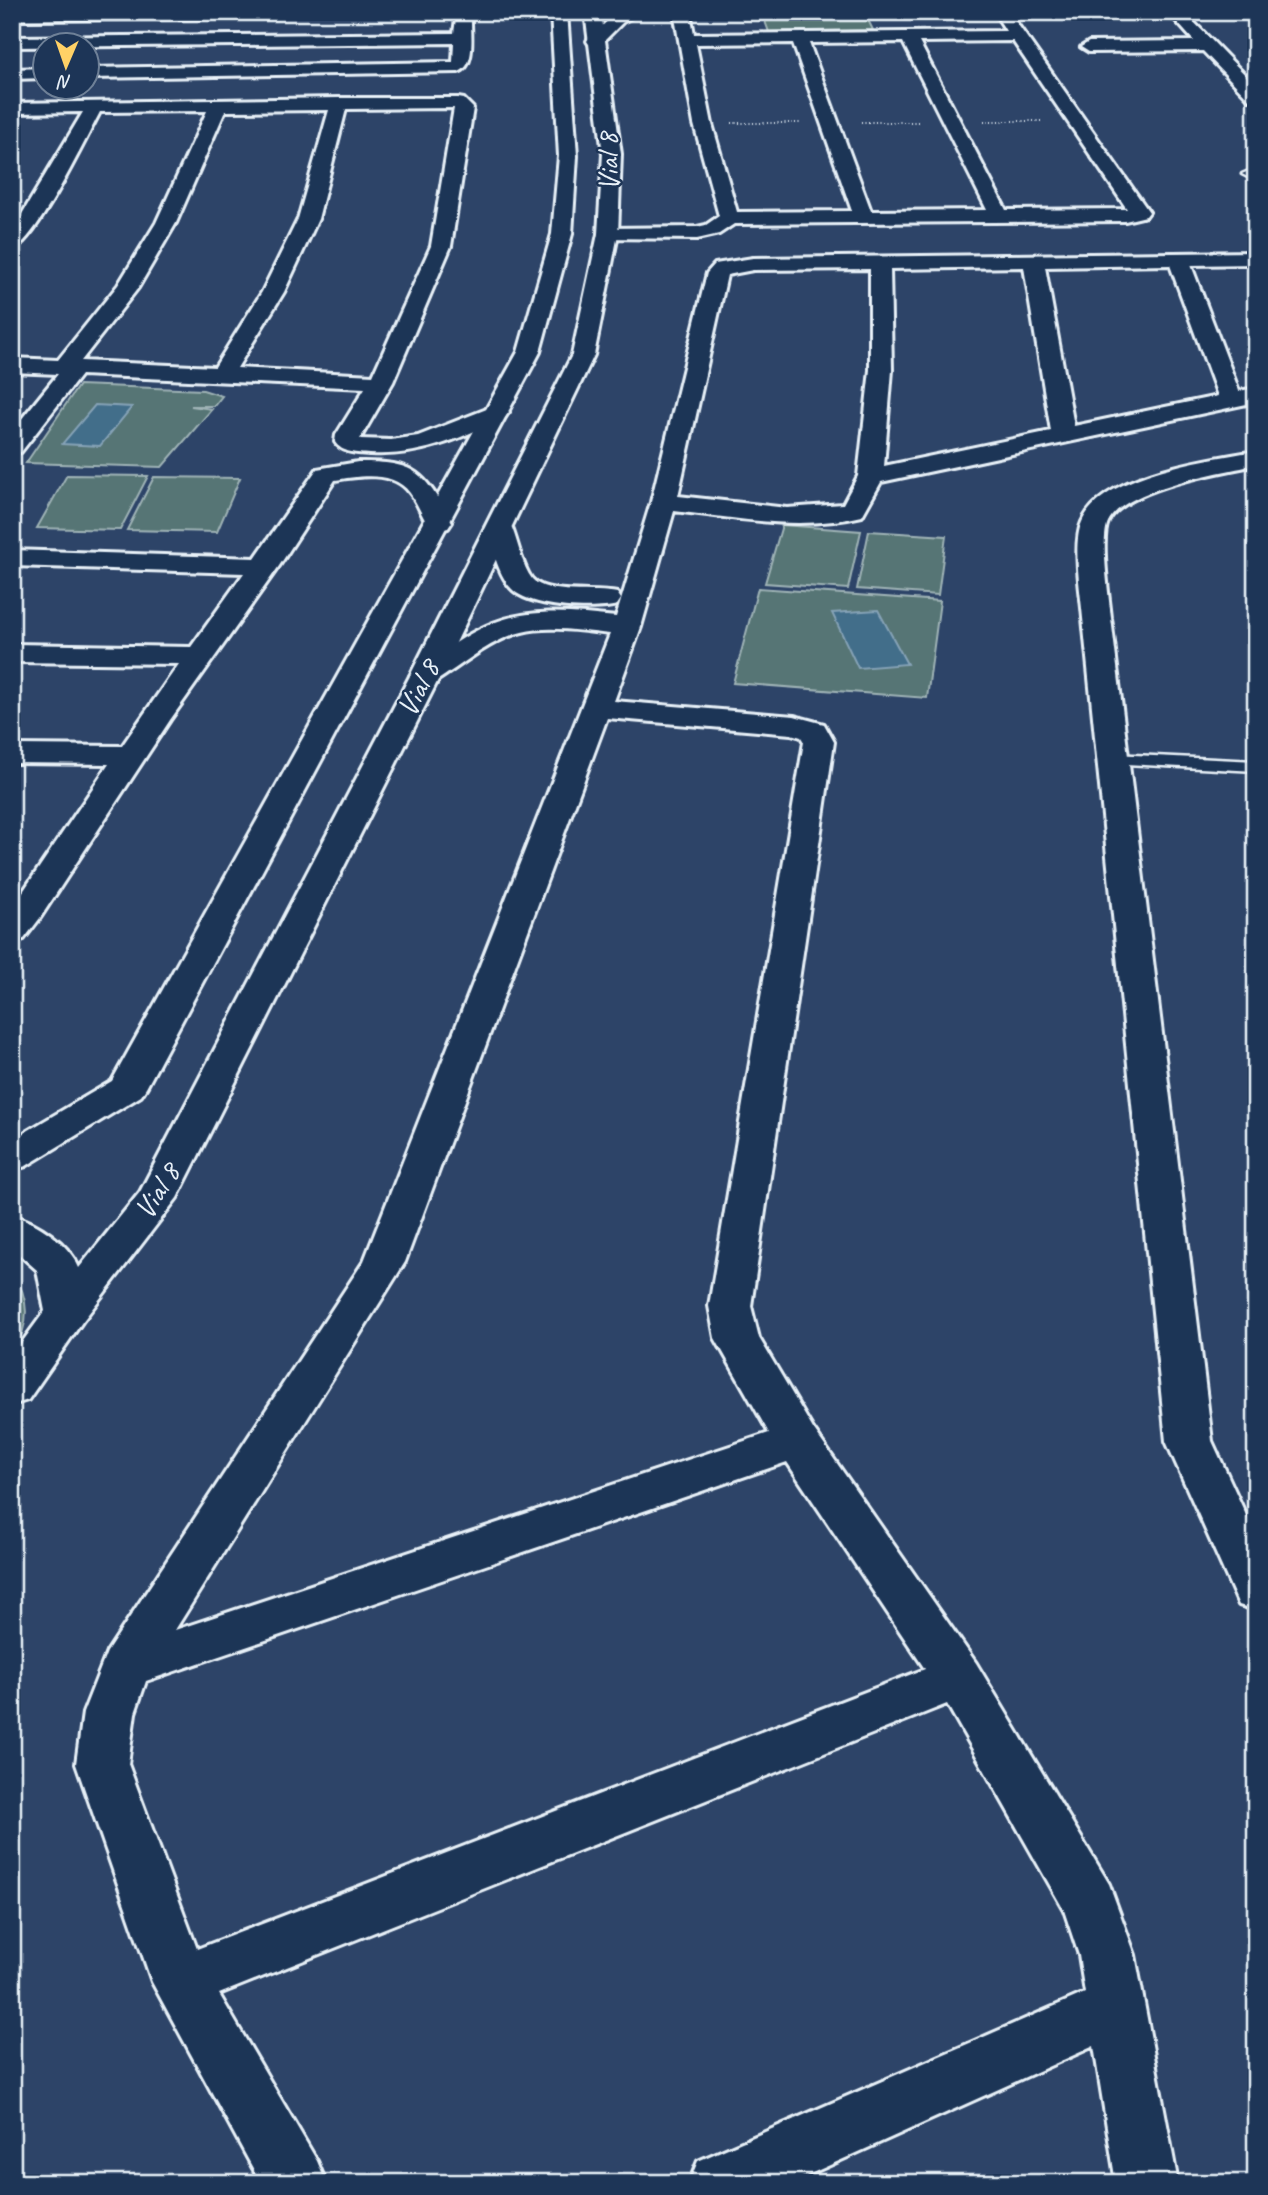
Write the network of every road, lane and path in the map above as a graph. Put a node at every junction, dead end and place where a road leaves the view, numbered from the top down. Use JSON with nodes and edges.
{"nodes":[{"id":1,"x":277,"y":12,"type":"edge"},
{"id":2,"x":463,"y":12,"type":"edge"},
{"id":3,"x":559,"y":12,"type":"edge"},
{"id":4,"x":634,"y":12,"type":"edge"},
{"id":5,"x":682,"y":12,"type":"edge"},
{"id":6,"x":1001,"y":12,"type":"edge"},
{"id":7,"x":1175,"y":12,"type":"edge"},
{"id":8,"x":12,"y":15,"type":"edge"},
{"id":9,"x":594,"y":27,"type":"edge"},
{"id":10,"x":897,"y":33,"type":"junction"},
{"id":11,"x":1017,"y":36,"type":"junction"},
{"id":12,"x":460,"y":38,"type":"junction"},
{"id":13,"x":799,"y":38,"type":"junction"},
{"id":14,"x":686,"y":39,"type":"junction"},
{"id":15,"x":12,"y":42,"type":"edge"},
{"id":16,"x":1208,"y":46,"type":"junction"},
{"id":17,"x":1089,"y":47,"type":"dead end"},
{"id":18,"x":32,"y":73,"type":"edge"},
{"id":19,"x":102,"y":73,"type":"edge"},
{"id":20,"x":12,"y":74,"type":"edge"},
{"id":21,"x":1256,"y":96,"type":"edge"},
{"id":22,"x":339,"y":103,"type":"junction"},
{"id":23,"x":219,"y":104,"type":"junction"},
{"id":24,"x":95,"y":106,"type":"junction"},
{"id":25,"x":12,"y":108,"type":"edge"},
{"id":26,"x":1074,"y":120,"type":"junction"},
{"id":27,"x":829,"y":122,"type":"junction"},
{"id":28,"x":954,"y":122,"type":"junction"},
{"id":29,"x":704,"y":124,"type":"junction"},
{"id":30,"x":1256,"y":171,"type":"edge"},
{"id":31,"x":1256,"y":178,"type":"edge"},
{"id":32,"x":1000,"y":217,"type":"junction"},
{"id":33,"x":729,"y":218,"type":"junction"},
{"id":34,"x":864,"y":218,"type":"junction"},
{"id":35,"x":608,"y":234,"type":"junction"},
{"id":36,"x":12,"y":244,"type":"edge"},
{"id":37,"x":1178,"y":258,"type":"junction"},
{"id":38,"x":1256,"y":258,"type":"edge"},
{"id":39,"x":1033,"y":260,"type":"junction"},
{"id":40,"x":880,"y":262,"type":"junction"},
{"id":41,"x":12,"y":365,"type":"edge"},
{"id":42,"x":69,"y":368,"type":"junction"},
{"id":43,"x":222,"y":375,"type":"junction"},
{"id":44,"x":381,"y":382,"type":"junction"},
{"id":45,"x":1256,"y":395,"type":"edge"},
{"id":46,"x":1231,"y":400,"type":"junction"},
{"id":47,"x":497,"y":411,"type":"junction"},
{"id":48,"x":1064,"y":435,"type":"junction"},
{"id":49,"x":12,"y":447,"type":"edge"},
{"id":50,"x":410,"y":447,"type":"junction"},
{"id":51,"x":1256,"y":457,"type":"edge"},
{"id":52,"x":396,"y":473,"type":"junction"},
{"id":53,"x":871,"y":476,"type":"junction"},
{"id":54,"x":663,"y":502,"type":"junction"},
{"id":55,"x":439,"y":522,"type":"junction"},
{"id":56,"x":499,"y":528,"type":"junction"},
{"id":57,"x":12,"y":558,"type":"edge"},
{"id":58,"x":265,"y":566,"type":"junction"},
{"id":59,"x":546,"y":608,"type":"junction"},
{"id":60,"x":631,"y":614,"type":"junction"},
{"id":61,"x":12,"y":653,"type":"edge"},
{"id":62,"x":200,"y":656,"type":"junction"},
{"id":63,"x":425,"y":676,"type":"junction"},
{"id":64,"x":594,"y":708,"type":"junction"},
{"id":65,"x":12,"y":754,"type":"edge"},
{"id":66,"x":132,"y":755,"type":"junction"},
{"id":67,"x":1113,"y":759,"type":"junction"},
{"id":68,"x":1256,"y":766,"type":"edge"},
{"id":69,"x":12,"y":878,"type":"edge"},
{"id":70,"x":52,"y":879,"type":"junction"},
{"id":71,"x":12,"y":932,"type":"edge"},
{"id":72,"x":12,"y":1157,"type":"edge"},
{"id":73,"x":12,"y":1229,"type":"edge"},
{"id":74,"x":67,"y":1311,"type":"junction"},
{"id":75,"x":12,"y":1389,"type":"edge"},
{"id":76,"x":797,"y":1441,"type":"junction"},
{"id":77,"x":1256,"y":1591,"type":"edge"},
{"id":78,"x":125,"y":1667,"type":"junction"},
{"id":79,"x":958,"y":1678,"type":"junction"},
{"id":80,"x":181,"y":1982,"type":"junction"},
{"id":81,"x":1117,"y":2007,"type":"junction"},
{"id":82,"x":295,"y":2183,"type":"edge"},
{"id":83,"x":720,"y":2183,"type":"edge"},
{"id":84,"x":1147,"y":2183,"type":"edge"}],
"edges":[{"from":1,"to":8,"type":"street"},
{"from":2,"to":12,"type":"street"},
{"from":3,"to":47,"type":"street","name":"Vial 8"},
{"from":4,"to":9,"type":"street"},
{"from":5,"to":14,"type":"street"},
{"from":6,"to":11,"type":"street"},
{"from":7,"to":16,"type":"street"},
{"from":9,"to":35,"type":"street","name":"Vial 8"},
{"from":10,"to":11,"type":"street"},
{"from":10,"to":13,"type":"street"},
{"from":10,"to":28,"type":"street"},
{"from":11,"to":26,"type":"street"},
{"from":12,"to":15,"type":"street"},
{"from":12,"to":19,"type":"street"},
{"from":13,"to":14,"type":"street"},
{"from":13,"to":27,"type":"street"},
{"from":14,"to":29,"type":"street"},
{"from":16,"to":17,"type":"street"},
{"from":16,"to":21,"type":"street"},
{"from":18,"to":20,"type":"street"},
{"from":22,"to":23,"type":"street"},
{"from":22,"to":43,"type":"street"},
{"from":22,"to":44,"type":"street"},
{"from":23,"to":24,"type":"street"},
{"from":23,"to":42,"type":"street"},
{"from":24,"to":25,"type":"street"},
{"from":24,"to":36,"type":"street"},
{"from":26,"to":28,"type":"path"},
{"from":26,"to":32,"type":"street"},
{"from":27,"to":28,"type":"path"},
{"from":27,"to":29,"type":"path"},
{"from":27,"to":34,"type":"street"},
{"from":28,"to":32,"type":"street"},
{"from":29,"to":33,"type":"street"},
{"from":30,"to":31,"type":"lane"},
{"from":32,"to":34,"type":"street"},
{"from":33,"to":34,"type":"street"},
{"from":33,"to":35,"type":"street"},
{"from":35,"to":56,"type":"street","name":"Vial 8"},
{"from":37,"to":38,"type":"street"},
{"from":37,"to":39,"type":"street"},
{"from":37,"to":46,"type":"street"},
{"from":39,"to":40,"type":"street"},
{"from":39,"to":48,"type":"street"},
{"from":40,"to":53,"type":"street"},
{"from":40,"to":54,"type":"street"},
{"from":41,"to":42,"type":"street"},
{"from":42,"to":43,"type":"street"},
{"from":42,"to":49,"type":"street"},
{"from":43,"to":44,"type":"street"},
{"from":44,"to":50,"type":"street"},
{"from":45,"to":46,"type":"street"},
{"from":46,"to":48,"type":"street"},
{"from":47,"to":50,"type":"street"},
{"from":47,"to":55,"type":"street","name":"Vial 8"},
{"from":48,"to":53,"type":"street"},
{"from":50,"to":52,"type":"street"},
{"from":51,"to":67,"type":"street"},
{"from":52,"to":55,"type":"street"},
{"from":52,"to":58,"type":"street"},
{"from":53,"to":54,"type":"street"},
{"from":54,"to":60,"type":"street"},
{"from":55,"to":72,"type":"street","name":"Vial 8"},
{"from":56,"to":59,"type":"street"},
{"from":56,"to":63,"type":"street","name":"Vial 8"},
{"from":57,"to":58,"type":"street"},
{"from":58,"to":62,"type":"street"},
{"from":59,"to":60,"type":"street"},
{"from":59,"to":63,"type":"street"},
{"from":60,"to":64,"type":"street"},
{"from":61,"to":62,"type":"street"},
{"from":62,"to":66,"type":"street"},
{"from":63,"to":74,"type":"street","name":"Vial 8"},
{"from":64,"to":76,"type":"street"},
{"from":64,"to":78,"type":"street"},
{"from":65,"to":66,"type":"street"},
{"from":66,"to":70,"type":"street"},
{"from":67,"to":68,"type":"lane"},
{"from":67,"to":77,"type":"street"},
{"from":69,"to":70,"type":"street"},
{"from":70,"to":71,"type":"street"},
{"from":73,"to":74,"type":"street"},
{"from":74,"to":75,"type":"street","name":"Vial 8"},
{"from":76,"to":78,"type":"street"},
{"from":76,"to":79,"type":"street"},
{"from":78,"to":80,"type":"street"},
{"from":79,"to":80,"type":"street"},
{"from":79,"to":81,"type":"street"},
{"from":80,"to":82,"type":"street"},
{"from":81,"to":83,"type":"street"},
{"from":81,"to":84,"type":"street"}]}
